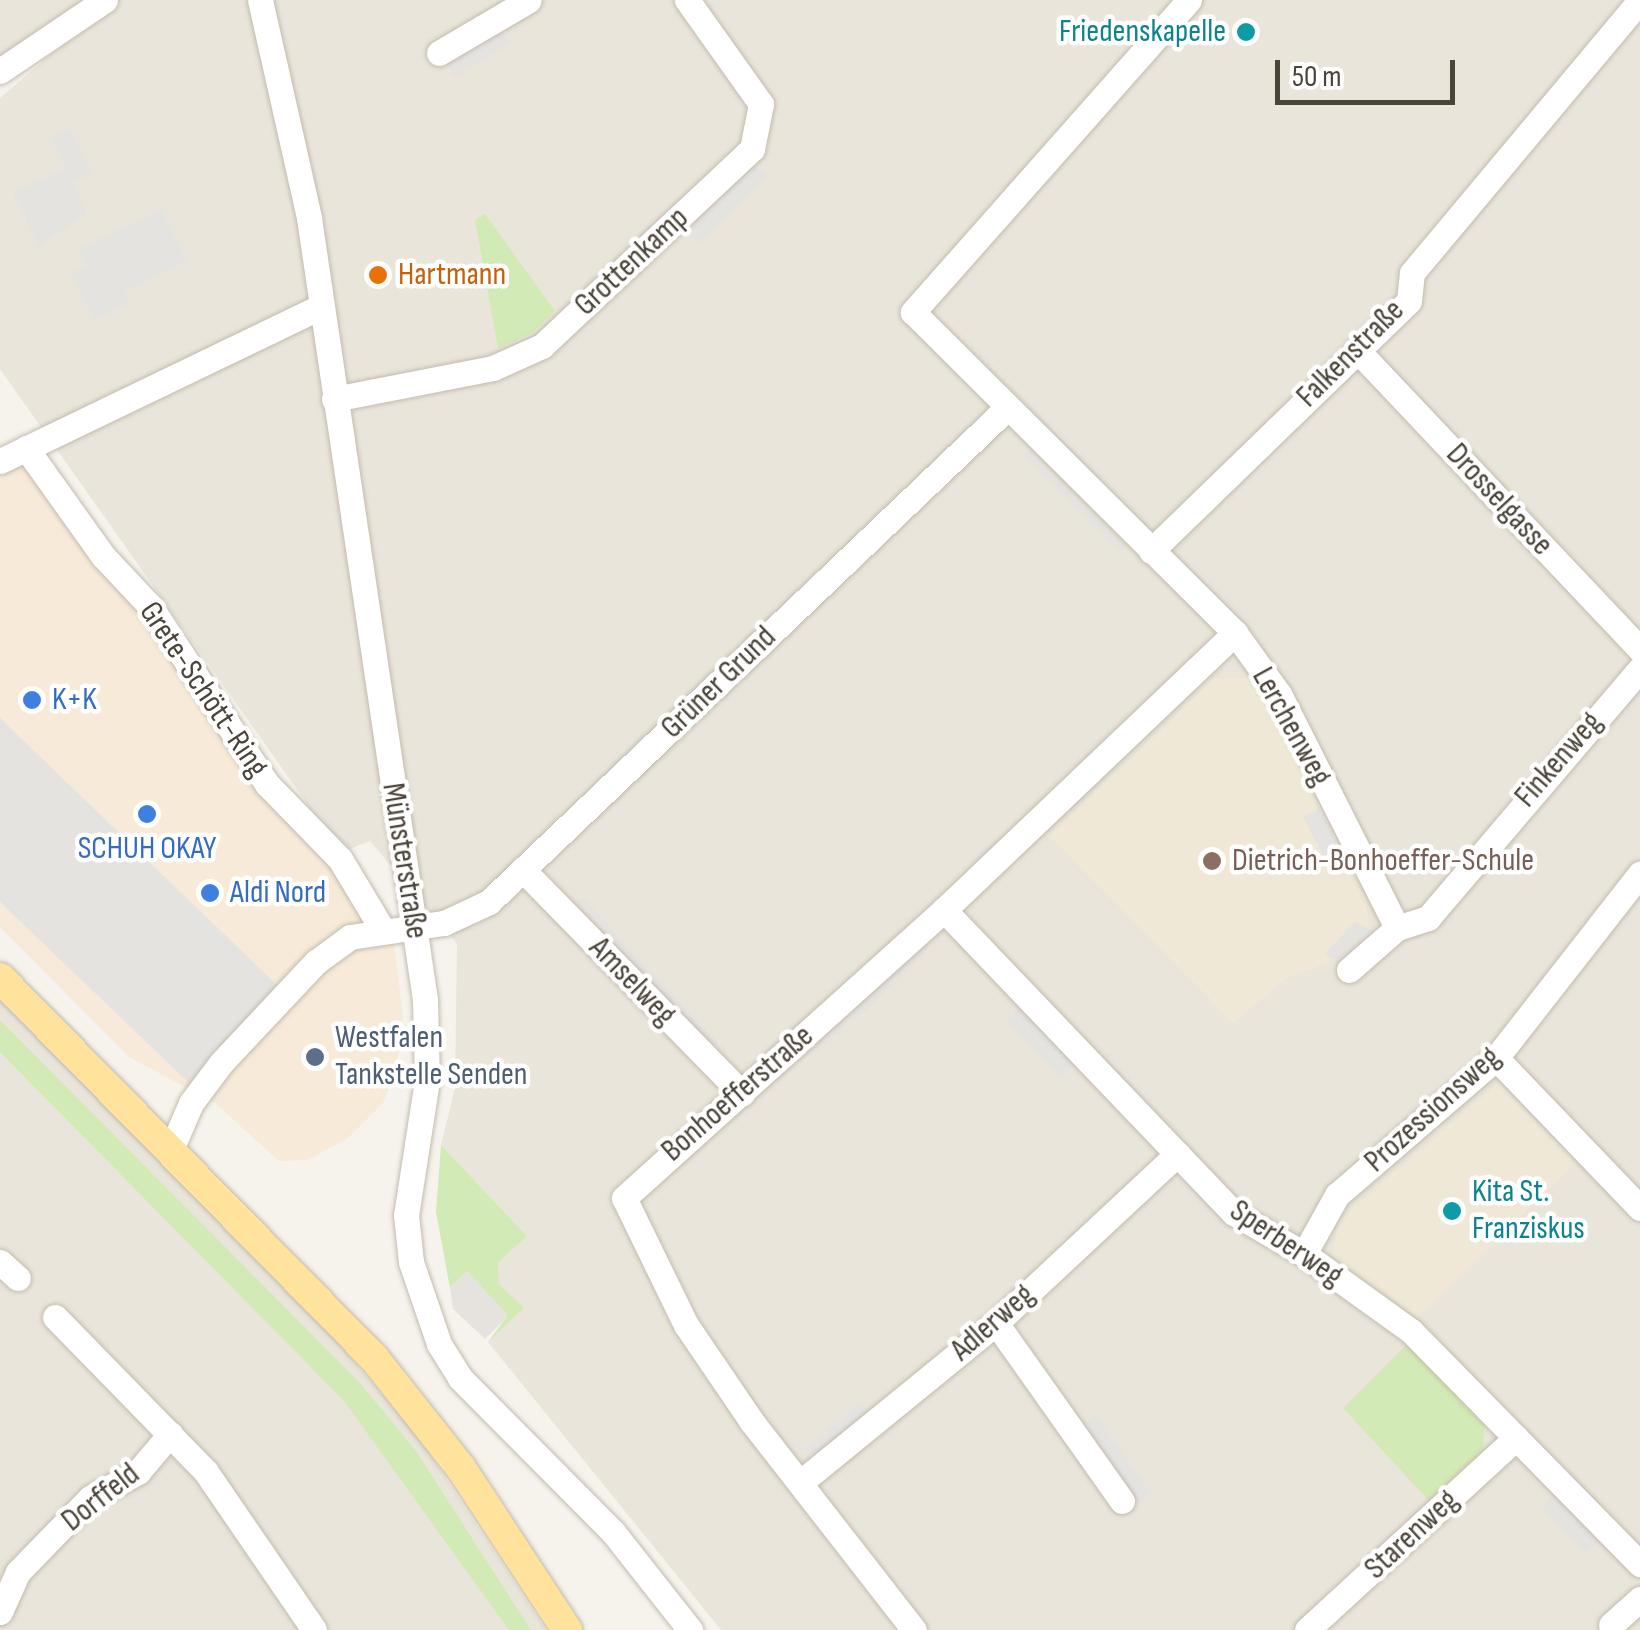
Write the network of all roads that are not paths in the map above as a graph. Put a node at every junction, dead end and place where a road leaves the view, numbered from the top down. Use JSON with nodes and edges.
{"nodes":[{"id":1,"x":106,"y":0,"type":"edge"},
{"id":2,"x":260,"y":0,"type":"edge"},
{"id":3,"x":529,"y":0,"type":"edge"},
{"id":4,"x":687,"y":0,"type":"edge"},
{"id":5,"x":1189,"y":0,"type":"edge"},
{"id":6,"x":1640,"y":0,"type":"edge"},
{"id":7,"x":440,"y":53,"type":"dead end"},
{"id":8,"x":0,"y":71,"type":"edge"},
{"id":9,"x":320,"y":307,"type":"junction"},
{"id":10,"x":1357,"y":350,"type":"junction"},
{"id":11,"x":334,"y":400,"type":"junction"},
{"id":12,"x":1006,"y":408,"type":"junction"},
{"id":13,"x":26,"y":448,"type":"junction"},
{"id":14,"x":0,"y":462,"type":"edge"},
{"id":15,"x":1151,"y":551,"type":"junction"},
{"id":16,"x":1235,"y":633,"type":"junction"},
{"id":17,"x":1640,"y":649,"type":"edge"},
{"id":18,"x":1640,"y":669,"type":"edge"},
{"id":19,"x":523,"y":870,"type":"junction"},
{"id":20,"x":1640,"y":874,"type":"edge"},
{"id":21,"x":944,"y":910,"type":"junction"},
{"id":22,"x":414,"y":928,"type":"junction"},
{"id":23,"x":1396,"y":928,"type":"junction"},
{"id":24,"x":382,"y":929,"type":"junction"},
{"id":25,"x":1349,"y":970,"type":"dead end"},
{"id":26,"x":0,"y":978,"type":"edge"},
{"id":27,"x":1496,"y":1058,"type":"junction"},
{"id":28,"x":742,"y":1094,"type":"junction"},
{"id":29,"x":172,"y":1147,"type":"junction"},
{"id":30,"x":1177,"y":1154,"type":"junction"},
{"id":31,"x":1640,"y":1208,"type":"edge"},
{"id":32,"x":1304,"y":1254,"type":"junction"},
{"id":33,"x":55,"y":1318,"type":"dead end"},
{"id":34,"x":996,"y":1323,"type":"junction"},
{"id":35,"x":170,"y":1434,"type":"junction"},
{"id":36,"x":1516,"y":1438,"type":"junction"},
{"id":37,"x":801,"y":1482,"type":"junction"},
{"id":38,"x":1122,"y":1501,"type":"dead end"},
{"id":39,"x":1640,"y":1564,"type":"edge"},
{"id":40,"x":1640,"y":1599,"type":"edge"},
{"id":41,"x":0,"y":1612,"type":"edge"},
{"id":42,"x":1611,"y":1626,"type":"dead end"},
{"id":43,"x":314,"y":1630,"type":"edge"},
{"id":44,"x":568,"y":1630,"type":"edge"},
{"id":45,"x":690,"y":1630,"type":"edge"},
{"id":46,"x":914,"y":1630,"type":"edge"},
{"id":47,"x":1306,"y":1630,"type":"edge"}],
"edges":[{"from":1,"to":8,"type":"street"},
{"from":2,"to":9,"type":"street","name":"Münsterstraße"},
{"from":3,"to":7,"type":"street"},
{"from":4,"to":11,"type":"street","name":"Grottenkamp"},
{"from":5,"to":12,"type":"street"},
{"from":6,"to":10,"type":"street","name":"Falkenstraße"},
{"from":9,"to":11,"type":"street","name":"Münsterstraße"},
{"from":9,"to":13,"type":"street"},
{"from":10,"to":15,"type":"street","name":"Falkenstraße"},
{"from":10,"to":17,"type":"street","name":"Drosselgasse"},
{"from":11,"to":22,"type":"street","name":"Münsterstraße"},
{"from":12,"to":15,"type":"street"},
{"from":12,"to":19,"type":"street","name":"Grüner Grund"},
{"from":13,"to":14,"type":"street"},
{"from":13,"to":24,"type":"street","name":"Grete-Schött-Ring"},
{"from":15,"to":16,"type":"street","name":"Lerchenweg"},
{"from":16,"to":21,"type":"street","name":"Bonhoefferstraße"},
{"from":16,"to":23,"type":"street","name":"Lerchenweg"},
{"from":18,"to":23,"type":"street","name":"Finkenweg"},
{"from":19,"to":22,"type":"street","name":"Grüner Grund"},
{"from":19,"to":28,"type":"street","name":"Amselweg"},
{"from":20,"to":27,"type":"street","name":"Prozessionsweg"},
{"from":21,"to":28,"type":"street","name":"Bonhoefferstraße"},
{"from":21,"to":30,"type":"street","name":"Sperberweg"},
{"from":22,"to":24,"type":"street"},
{"from":22,"to":45,"type":"street","name":"Münsterstraße"},
{"from":23,"to":25,"type":"street","name":"Finkenweg"},
{"from":24,"to":29,"type":"street"},
{"from":26,"to":29,"type":"main road"},
{"from":27,"to":31,"type":"street"},
{"from":27,"to":32,"type":"street","name":"Prozessionsweg"},
{"from":28,"to":37,"type":"street","name":"Bonhoefferstraße"},
{"from":29,"to":44,"type":"main road"},
{"from":30,"to":32,"type":"street","name":"Sperberweg"},
{"from":30,"to":34,"type":"street","name":"Adlerweg"},
{"from":32,"to":36,"type":"street","name":"Sperberweg"},
{"from":33,"to":35,"type":"street","name":"Dorffeld"},
{"from":34,"to":37,"type":"street","name":"Adlerweg"},
{"from":34,"to":38,"type":"street"},
{"from":35,"to":41,"type":"street","name":"Dorffeld"},
{"from":35,"to":43,"type":"street","name":"Dorffeld"},
{"from":36,"to":39,"type":"street","name":"Sperberweg"},
{"from":36,"to":47,"type":"street","name":"Starenweg"},
{"from":37,"to":46,"type":"street","name":"Bonhoefferstraße"},
{"from":40,"to":42,"type":"street"}]}
